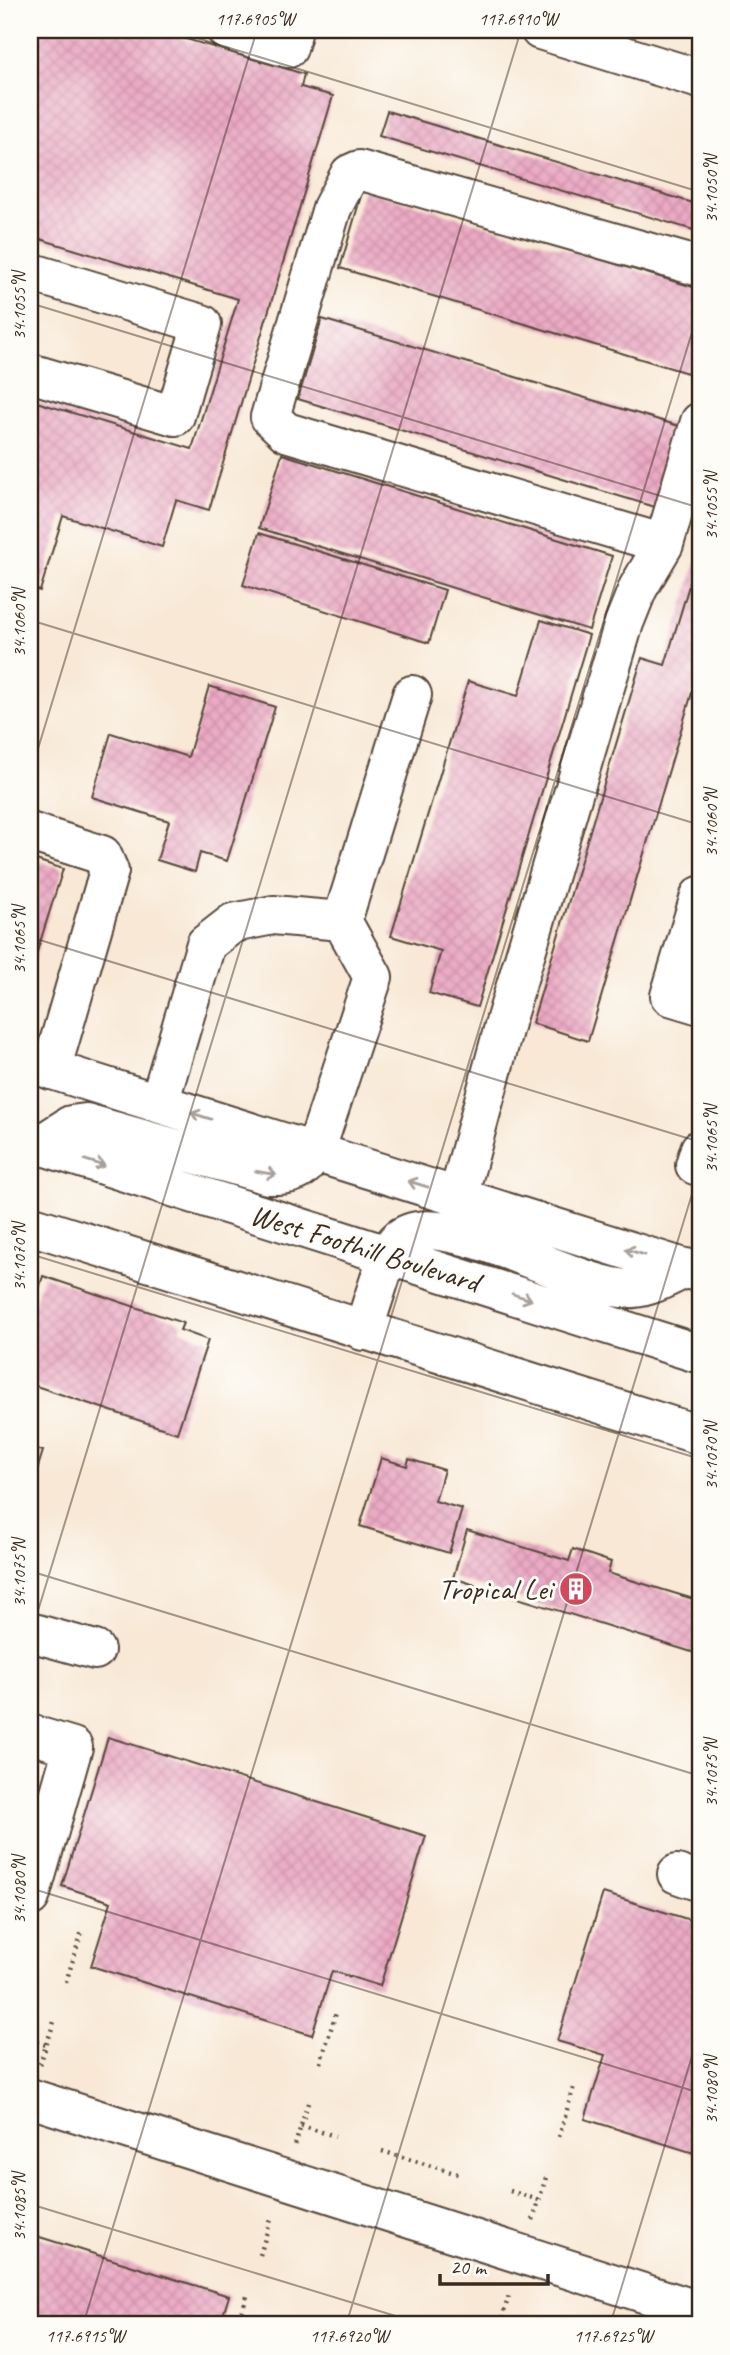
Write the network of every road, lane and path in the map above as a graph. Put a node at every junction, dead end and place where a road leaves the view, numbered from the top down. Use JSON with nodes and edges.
{"nodes":[{"id":1,"x":226,"y":30,"type":"edge"},
{"id":2,"x":293,"y":30,"type":"edge"},
{"id":3,"x":540,"y":30,"type":"edge"},
{"id":4,"x":700,"y":79,"type":"edge"},
{"id":5,"x":700,"y":267,"type":"edge"},
{"id":6,"x":30,"y":272,"type":"edge"},
{"id":7,"x":30,"y":373,"type":"edge"},
{"id":8,"x":700,"y":422,"type":"edge"},
{"id":9,"x":664,"y":544,"type":"junction"},
{"id":10,"x":412,"y":695,"type":"dead end"},
{"id":11,"x":30,"y":832,"type":"edge"},
{"id":12,"x":700,"y":896,"type":"edge"},
{"id":13,"x":342,"y":921,"type":"junction"},
{"id":14,"x":685,"y":1001,"type":"edge"},
{"id":15,"x":40,"y":1066,"type":"edge"},
{"id":16,"x":159,"y":1103,"type":"junction"},
{"id":17,"x":35,"y":1144,"type":"edge"},
{"id":18,"x":315,"y":1152,"type":"junction"},
{"id":19,"x":458,"y":1197,"type":"junction"},
{"id":20,"x":30,"y":1224,"type":"edge"},
{"id":21,"x":388,"y":1254,"type":"junction"},
{"id":22,"x":693,"y":1270,"type":"edge"},
{"id":23,"x":363,"y":1331,"type":"junction"},
{"id":24,"x":700,"y":1354,"type":"edge"},
{"id":25,"x":700,"y":1436,"type":"edge"},
{"id":26,"x":30,"y":1632,"type":"edge"},
{"id":27,"x":95,"y":1650,"type":"dead end"},
{"id":28,"x":30,"y":1734,"type":"edge"},
{"id":29,"x":30,"y":1897,"type":"edge"},
{"id":30,"x":82,"y":1931,"type":"dead end"},
{"id":31,"x":66,"y":1982,"type":"dead end"},
{"id":32,"x":337,"y":2010,"type":"dead end"},
{"id":33,"x":55,"y":2019,"type":"dead end"},
{"id":34,"x":30,"y":2040,"type":"edge"},
{"id":35,"x":46,"y":2045,"type":"junction"},
{"id":36,"x":320,"y":2063,"type":"dead end"},
{"id":37,"x":34,"y":2085,"type":"edge"},
{"id":38,"x":574,"y":2086,"type":"dead end"},
{"id":39,"x":309,"y":2100,"type":"dead end"},
{"id":40,"x":301,"y":2126,"type":"junction"},
{"id":41,"x":335,"y":2136,"type":"dead end"},
{"id":42,"x":559,"y":2137,"type":"dead end"},
{"id":43,"x":382,"y":2151,"type":"dead end"},
{"id":44,"x":292,"y":2152,"type":"dead end"},
{"id":45,"x":547,"y":2174,"type":"dead end"},
{"id":46,"x":461,"y":2175,"type":"dead end"},
{"id":47,"x":510,"y":2191,"type":"dead end"},
{"id":48,"x":539,"y":2200,"type":"junction"},
{"id":49,"x":273,"y":2212,"type":"dead end"},
{"id":50,"x":531,"y":2226,"type":"dead end"},
{"id":51,"x":260,"y":2255,"type":"dead end"},
{"id":52,"x":510,"y":2292,"type":"dead end"},
{"id":53,"x":248,"y":2293,"type":"dead end"},
{"id":54,"x":700,"y":2311,"type":"edge"},
{"id":55,"x":238,"y":2325,"type":"edge"},
{"id":56,"x":500,"y":2325,"type":"edge"}],
"edges":[{"from":1,"to":2,"type":"main road"},
{"from":3,"to":4,"type":"main road"},
{"from":5,"to":9,"type":"main road"},
{"from":6,"to":7,"type":"main road"},
{"from":8,"to":9,"type":"main road"},
{"from":9,"to":19,"type":"main road"},
{"from":10,"to":13,"type":"main road"},
{"from":11,"to":15,"type":"main road"},
{"from":12,"to":14,"type":"main road"},
{"from":13,"to":16,"type":"main road"},
{"from":13,"to":18,"type":"main road"},
{"from":15,"to":16,"type":"main road"},
{"from":18,"to":16,"type":"main road","one_way":true},
{"from":17,"to":18,"type":"main road","one_way":true},
{"from":17,"to":21,"type":"main road","name":"West Foothill Boulevard","one_way":true},
{"from":19,"to":18,"type":"main road","one_way":true},
{"from":22,"to":19,"type":"main road","one_way":true},
{"from":20,"to":23,"type":"main road"},
{"from":21,"to":22,"type":"main road"},
{"from":21,"to":23,"type":"main road"},
{"from":21,"to":24,"type":"main road","name":"West Foothill Boulevard","one_way":true},
{"from":23,"to":25,"type":"main road"},
{"from":26,"to":27,"type":"main road"},
{"from":28,"to":29,"type":"main road"},
{"from":30,"to":31,"type":"path"},
{"from":32,"to":36,"type":"path"},
{"from":33,"to":35,"type":"path"},
{"from":34,"to":35,"type":"path"},
{"from":35,"to":37,"type":"path"},
{"from":37,"to":54,"type":"main road"},
{"from":38,"to":42,"type":"path"},
{"from":39,"to":40,"type":"path"},
{"from":40,"to":41,"type":"path"},
{"from":40,"to":44,"type":"path"},
{"from":43,"to":46,"type":"path"},
{"from":45,"to":48,"type":"path"},
{"from":47,"to":48,"type":"path"},
{"from":48,"to":50,"type":"path"},
{"from":49,"to":51,"type":"path"},
{"from":52,"to":56,"type":"path"},
{"from":53,"to":55,"type":"path"}]}
